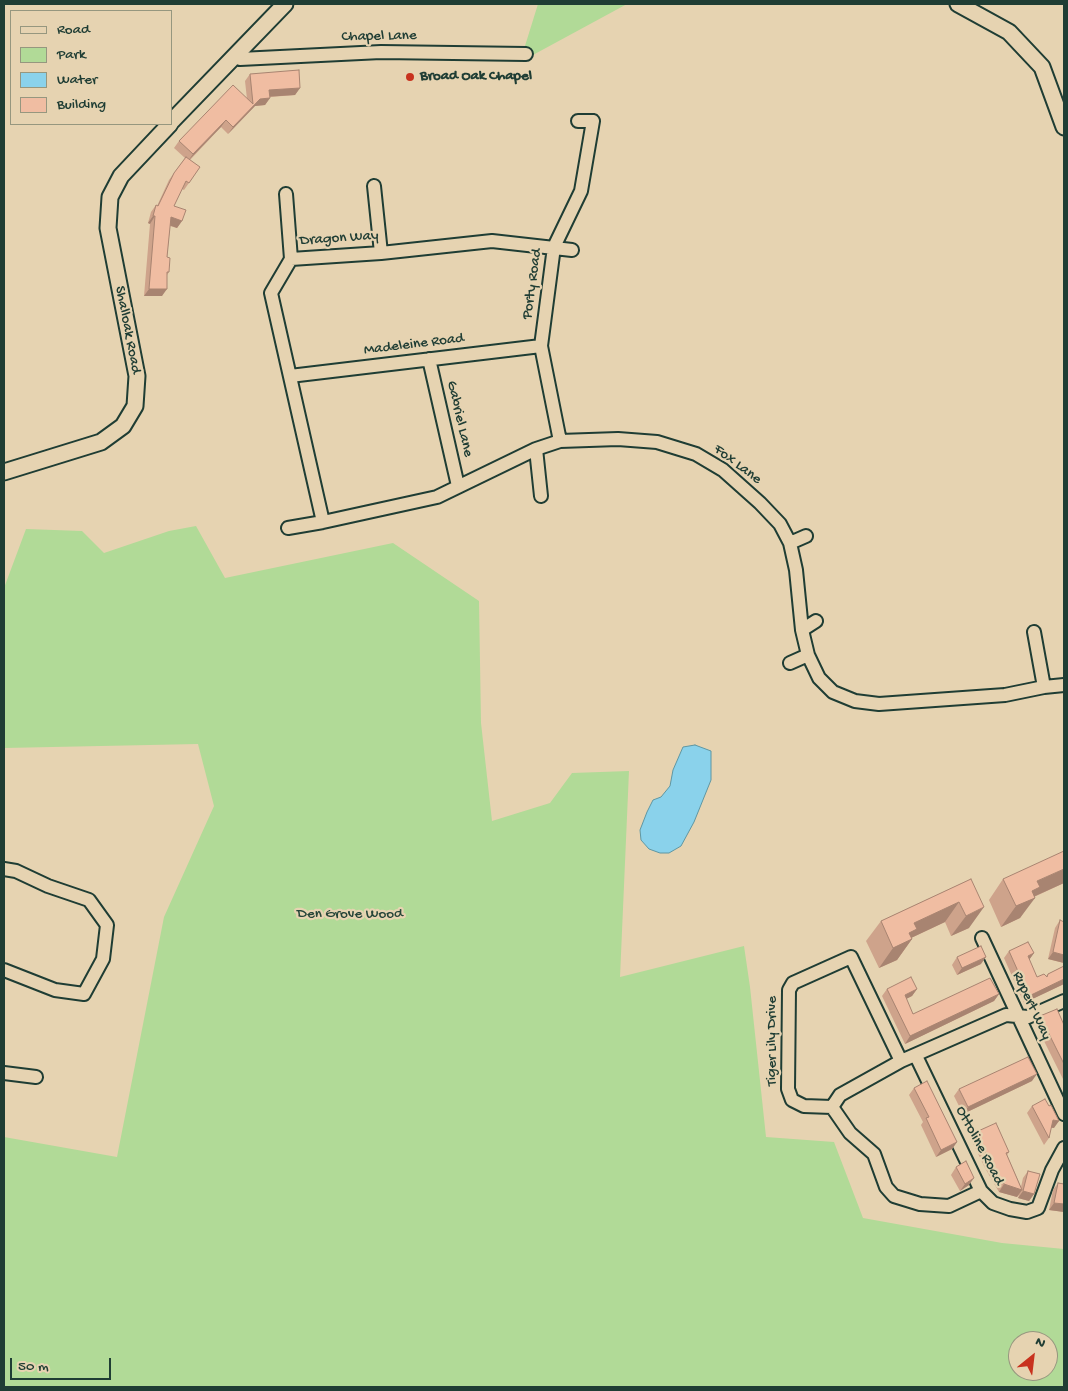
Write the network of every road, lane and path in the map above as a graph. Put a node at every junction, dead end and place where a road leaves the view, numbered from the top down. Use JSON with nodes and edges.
{"nodes":[{"id":1,"x":285,"y":4,"type":"edge"},
{"id":2,"x":958,"y":4,"type":"edge"},
{"id":3,"x":526,"y":54,"type":"dead end"},
{"id":4,"x":234,"y":56,"type":"junction"},
{"id":5,"x":172,"y":121,"type":"edge"},
{"id":6,"x":578,"y":121,"type":"dead end"},
{"id":7,"x":168,"y":125,"type":"edge"},
{"id":8,"x":1064,"y":127,"type":"edge"},
{"id":9,"x":374,"y":186,"type":"dead end"},
{"id":10,"x":286,"y":194,"type":"dead end"},
{"id":11,"x":554,"y":247,"type":"junction"},
{"id":12,"x":572,"y":250,"type":"dead end"},
{"id":13,"x":381,"y":253,"type":"junction"},
{"id":14,"x":291,"y":259,"type":"junction"},
{"id":15,"x":541,"y":346,"type":"junction"},
{"id":16,"x":429,"y":359,"type":"junction"},
{"id":17,"x":290,"y":376,"type":"junction"},
{"id":18,"x":560,"y":441,"type":"junction"},
{"id":19,"x":536,"y":449,"type":"junction"},
{"id":20,"x":4,"y":472,"type":"edge"},
{"id":21,"x":458,"y":486,"type":"junction"},
{"id":22,"x":541,"y":496,"type":"dead end"},
{"id":23,"x":323,"y":522,"type":"junction"},
{"id":24,"x":288,"y":528,"type":"dead end"},
{"id":25,"x":806,"y":536,"type":"dead end"},
{"id":26,"x":790,"y":543,"type":"junction"},
{"id":27,"x":816,"y":621,"type":"dead end"},
{"id":28,"x":802,"y":630,"type":"junction"},
{"id":29,"x":1034,"y":632,"type":"dead end"},
{"id":30,"x":808,"y":655,"type":"junction"},
{"id":31,"x":790,"y":664,"type":"dead end"},
{"id":32,"x":1064,"y":685,"type":"edge"},
{"id":33,"x":1044,"y":687,"type":"junction"},
{"id":34,"x":4,"y":869,"type":"edge"},
{"id":35,"x":982,"y":938,"type":"dead end"},
{"id":36,"x":4,"y":970,"type":"edge"},
{"id":37,"x":1064,"y":1001,"type":"edge"},
{"id":38,"x":1018,"y":1016,"type":"junction"},
{"id":39,"x":916,"y":1056,"type":"junction"},
{"id":40,"x":901,"y":1061,"type":"junction"},
{"id":41,"x":4,"y":1073,"type":"edge"},
{"id":42,"x":36,"y":1077,"type":"dead end"},
{"id":43,"x":832,"y":1107,"type":"junction"},
{"id":44,"x":1064,"y":1114,"type":"edge"},
{"id":45,"x":1064,"y":1148,"type":"edge"},
{"id":46,"x":981,"y":1191,"type":"junction"}],
"edges":[{"from":1,"to":4,"type":"street","name":"Shalloak Road"},
{"from":2,"to":8,"type":"street"},
{"from":3,"to":4,"type":"street","name":"Chapel Lane"},
{"from":4,"to":5,"type":"street","name":"Shalloak Road"},
{"from":6,"to":11,"type":"street","name":"Porty Road"},
{"from":7,"to":20,"type":"street","name":"Shalloak Road"},
{"from":9,"to":13,"type":"street"},
{"from":10,"to":14,"type":"street"},
{"from":11,"to":12,"type":"street","name":"Dragon Way"},
{"from":11,"to":13,"type":"street","name":"Dragon Way"},
{"from":11,"to":15,"type":"street","name":"Porty Road"},
{"from":13,"to":14,"type":"street","name":"Dragon Way"},
{"from":14,"to":17,"type":"street","name":"Dragon Way"},
{"from":15,"to":16,"type":"street","name":"Madeleine Road"},
{"from":15,"to":18,"type":"street","name":"Porty Road"},
{"from":16,"to":17,"type":"street","name":"Madeleine Road"},
{"from":16,"to":21,"type":"street","name":"Gabriel Lane"},
{"from":17,"to":23,"type":"street","name":"Dragon Way"},
{"from":18,"to":19,"type":"street","name":"Fox Lane"},
{"from":18,"to":26,"type":"street","name":"Fox Lane"},
{"from":19,"to":21,"type":"street","name":"Fox Lane"},
{"from":19,"to":22,"type":"street"},
{"from":21,"to":23,"type":"street","name":"Fox Lane"},
{"from":23,"to":24,"type":"street","name":"Fox Lane"},
{"from":25,"to":26,"type":"street"},
{"from":26,"to":28,"type":"street","name":"Fox Lane"},
{"from":27,"to":28,"type":"street"},
{"from":28,"to":30,"type":"street","name":"Fox Lane"},
{"from":29,"to":33,"type":"street"},
{"from":30,"to":31,"type":"street"},
{"from":30,"to":33,"type":"street","name":"Fox Lane"},
{"from":32,"to":33,"type":"street","name":"Fox Lane"},
{"from":34,"to":36,"type":"street"},
{"from":35,"to":38,"type":"street","name":"Rupert Way"},
{"from":37,"to":38,"type":"street"},
{"from":38,"to":39,"type":"street"},
{"from":38,"to":44,"type":"street","name":"Rupert Way"},
{"from":39,"to":40,"type":"street"},
{"from":39,"to":46,"type":"street","name":"Ottoline Road"},
{"from":40,"to":43,"type":"street"},
{"from":40,"to":43,"type":"street","name":"Tiger Lily Drive"},
{"from":41,"to":42,"type":"street"},
{"from":43,"to":46,"type":"street"},
{"from":45,"to":46,"type":"street","name":"Ottoline Road"}]}
